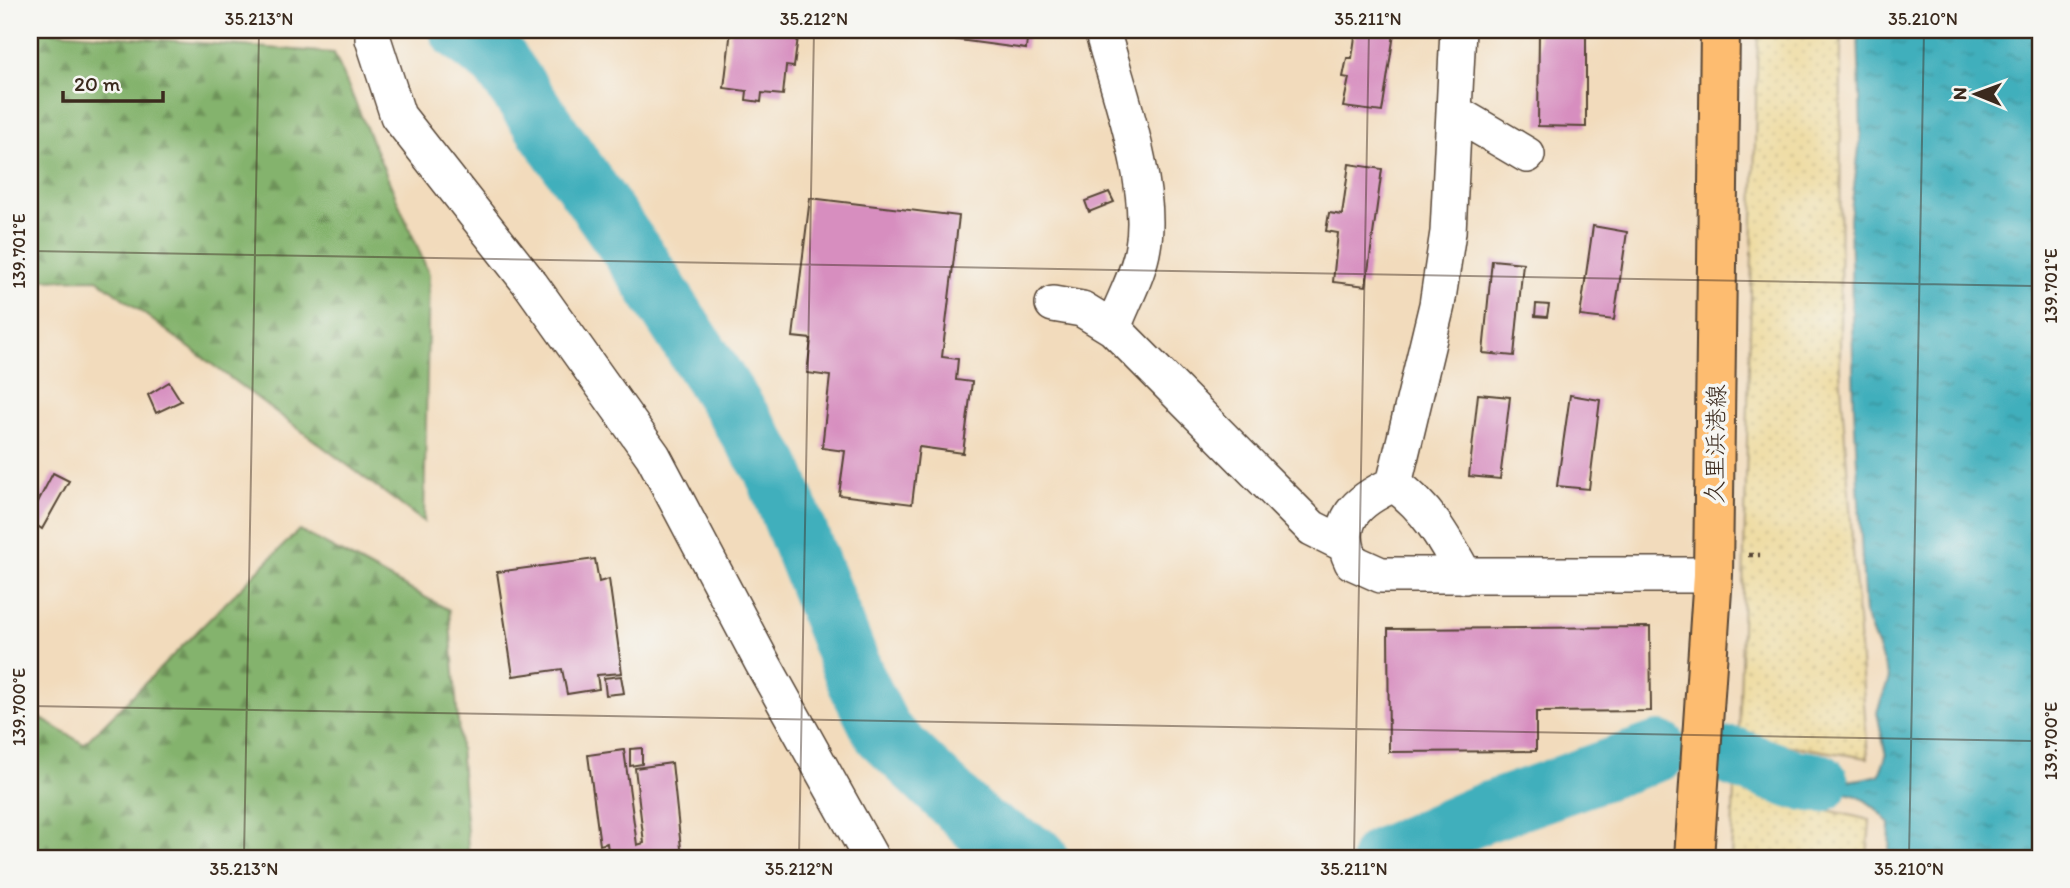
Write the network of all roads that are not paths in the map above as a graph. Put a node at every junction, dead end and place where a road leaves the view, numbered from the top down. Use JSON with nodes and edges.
{"nodes":[{"id":1,"x":373,"y":30,"type":"edge"},
{"id":2,"x":1102,"y":30,"type":"edge"},
{"id":3,"x":1458,"y":30,"type":"edge"},
{"id":4,"x":1720,"y":30,"type":"edge"},
{"id":5,"x":1454,"y":112,"type":"junction"},
{"id":6,"x":1527,"y":155,"type":"dead end"},
{"id":7,"x":1053,"y":304,"type":"dead end"},
{"id":8,"x":1113,"y":328,"type":"junction"},
{"id":9,"x":1394,"y":484,"type":"junction"},
{"id":10,"x":1342,"y":542,"type":"junction"},
{"id":11,"x":1713,"y":575,"type":"junction"},
{"id":12,"x":1465,"y":576,"type":"junction"},
{"id":13,"x":872,"y":858,"type":"edge"},
{"id":14,"x":1693,"y":858,"type":"edge"}],
"edges":[{"from":1,"to":13,"type":"street"},
{"from":2,"to":8,"type":"street"},
{"from":3,"to":5,"type":"street"},
{"from":4,"to":11,"type":"main road","name":"久里浜港線"},
{"from":5,"to":6,"type":"street"},
{"from":5,"to":9,"type":"street"},
{"from":7,"to":8,"type":"street"},
{"from":8,"to":10,"type":"street"},
{"from":9,"to":10,"type":"street"},
{"from":9,"to":12,"type":"street"},
{"from":10,"to":12,"type":"street"},
{"from":11,"to":12,"type":"street"},
{"from":11,"to":14,"type":"main road","name":"久里浜港線"}]}
